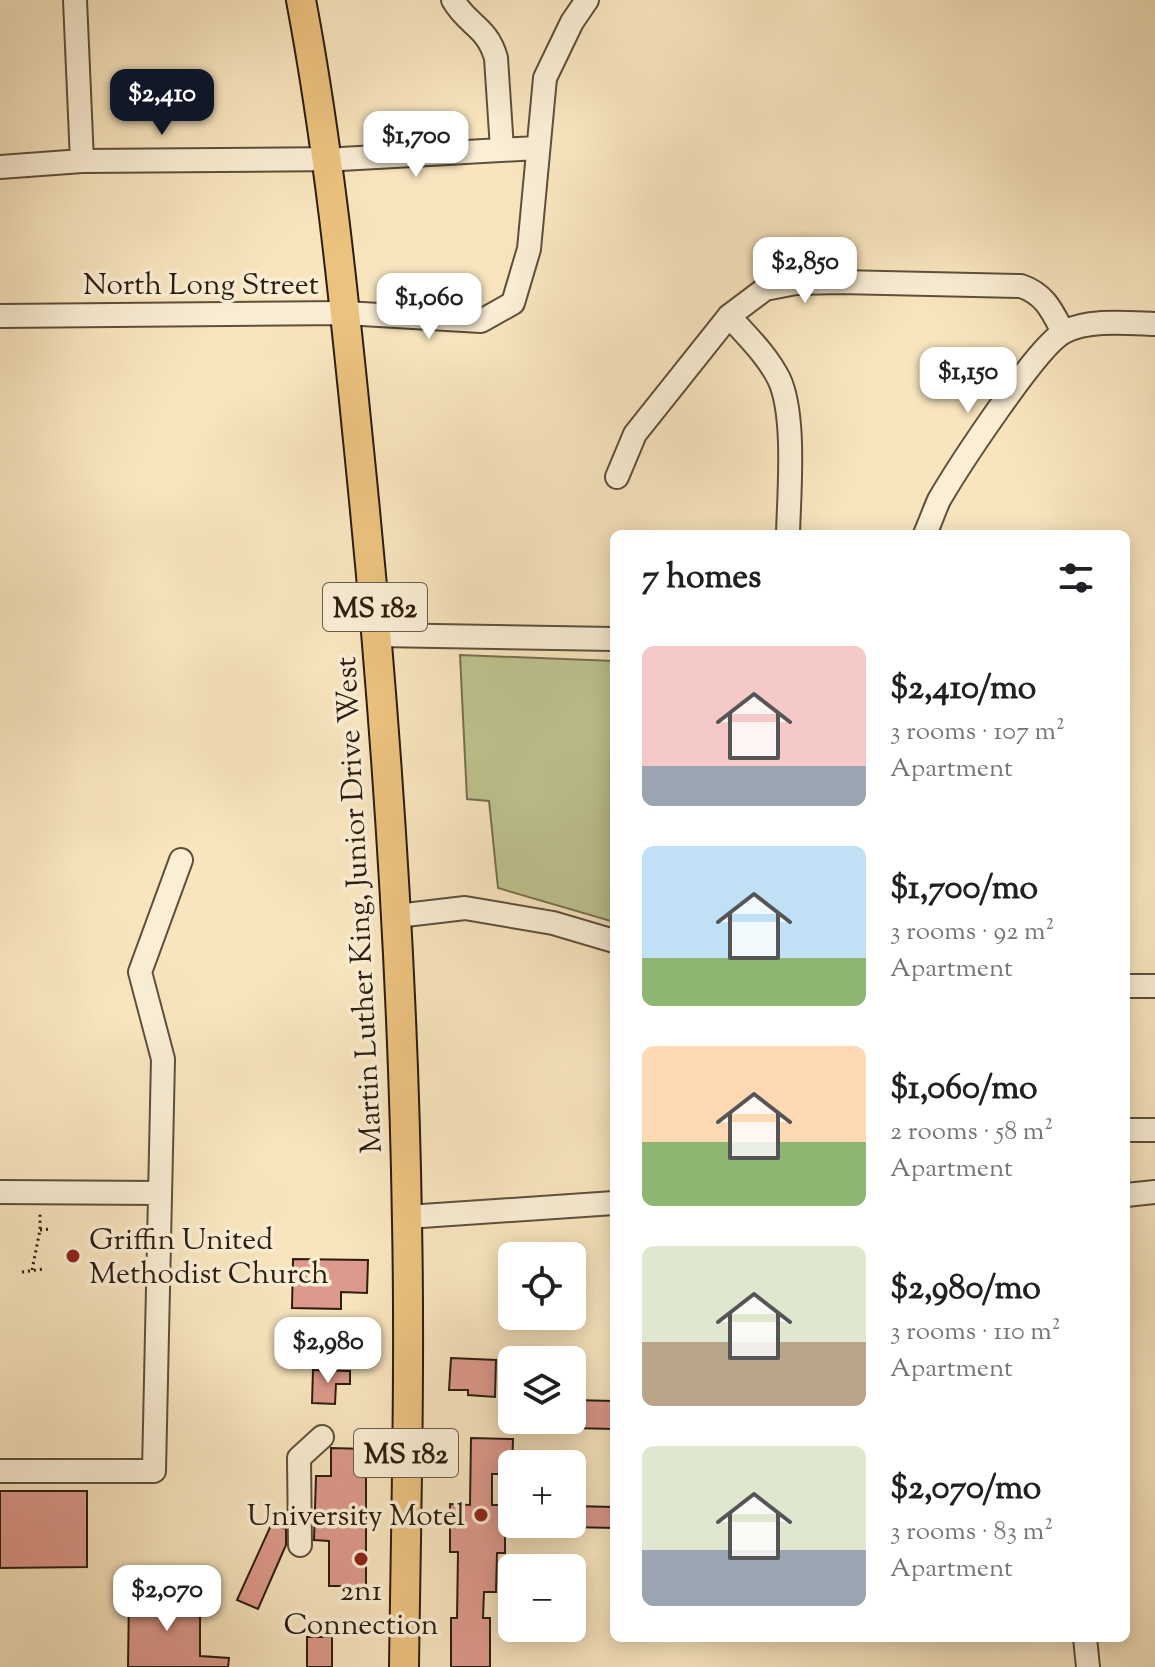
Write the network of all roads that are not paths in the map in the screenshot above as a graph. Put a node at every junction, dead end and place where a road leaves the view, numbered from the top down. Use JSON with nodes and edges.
{"nodes":[{"id":1,"x":75,"y":0,"type":"edge"},
{"id":2,"x":301,"y":0,"type":"edge"},
{"id":3,"x":453,"y":0,"type":"edge"},
{"id":4,"x":587,"y":0,"type":"edge"},
{"id":5,"x":537,"y":148,"type":"junction"},
{"id":6,"x":502,"y":149,"type":"junction"},
{"id":7,"x":326,"y":159,"type":"junction"},
{"id":8,"x":82,"y":161,"type":"junction"},
{"id":9,"x":0,"y":167,"type":"edge"},
{"id":10,"x":345,"y":313,"type":"junction"},
{"id":11,"x":0,"y":316,"type":"edge"},
{"id":12,"x":729,"y":316,"type":"junction"},
{"id":13,"x":1155,"y":324,"type":"edge"},
{"id":14,"x":1063,"y":332,"type":"junction"},
{"id":15,"x":617,"y":477,"type":"dead end"},
{"id":16,"x":788,"y":530,"type":"edge"},
{"id":17,"x":927,"y":530,"type":"edge"},
{"id":18,"x":378,"y":635,"type":"junction"},
{"id":19,"x":610,"y":639,"type":"edge"},
{"id":20,"x":181,"y":860,"type":"dead end"},
{"id":21,"x":397,"y":916,"type":"junction"},
{"id":22,"x":610,"y":940,"type":"edge"},
{"id":23,"x":1130,"y":986,"type":"edge"},
{"id":24,"x":1155,"y":986,"type":"edge"},
{"id":25,"x":1130,"y":1130,"type":"edge"},
{"id":26,"x":1155,"y":1130,"type":"edge"},
{"id":27,"x":0,"y":1192,"type":"edge"},
{"id":28,"x":1155,"y":1192,"type":"edge"},
{"id":29,"x":159,"y":1193,"type":"junction"},
{"id":30,"x":1130,"y":1195,"type":"edge"},
{"id":31,"x":610,"y":1203,"type":"edge"},
{"id":32,"x":407,"y":1217,"type":"junction"},
{"id":33,"x":322,"y":1437,"type":"dead end"},
{"id":34,"x":0,"y":1471,"type":"edge"},
{"id":35,"x":300,"y":1545,"type":"dead end"},
{"id":36,"x":1085,"y":1642,"type":"edge"},
{"id":37,"x":404,"y":1667,"type":"edge"},
{"id":38,"x":1088,"y":1667,"type":"edge"}],
"edges":[{"from":1,"to":8,"type":"street"},
{"from":2,"to":7,"type":"main road","name":"Martin Luther King, Junior Drive West","number":"MS 182"},
{"from":3,"to":6,"type":"street"},
{"from":4,"to":5,"type":"street","name":"North Long Street"},
{"from":5,"to":6,"type":"street"},
{"from":5,"to":10,"type":"street","name":"North Long Street"},
{"from":6,"to":7,"type":"street"},
{"from":7,"to":8,"type":"street"},
{"from":7,"to":10,"type":"main road","name":"Martin Luther King, Junior Drive West","number":"MS 182"},
{"from":8,"to":9,"type":"street"},
{"from":10,"to":11,"type":"street","name":"North Long Street"},
{"from":10,"to":18,"type":"main road","name":"Martin Luther King, Junior Drive West","number":"MS 182"},
{"from":12,"to":14,"type":"street"},
{"from":12,"to":15,"type":"street"},
{"from":12,"to":16,"type":"street"},
{"from":13,"to":14,"type":"street"},
{"from":14,"to":17,"type":"street"},
{"from":18,"to":19,"type":"street"},
{"from":18,"to":21,"type":"main road","name":"Martin Luther King, Junior Drive West","number":"MS 182"},
{"from":20,"to":29,"type":"street"},
{"from":21,"to":22,"type":"street"},
{"from":21,"to":32,"type":"main road","name":"Martin Luther King, Junior Drive West","number":"MS 182"},
{"from":23,"to":24,"type":"street"},
{"from":25,"to":26,"type":"street"},
{"from":27,"to":29,"type":"street"},
{"from":28,"to":30,"type":"street"},
{"from":29,"to":34,"type":"street"},
{"from":31,"to":32,"type":"street"},
{"from":32,"to":37,"type":"main road","name":"Martin Luther King, Junior Drive West","number":"MS 182"},
{"from":33,"to":35,"type":"street"},
{"from":36,"to":38,"type":"street"}]}
